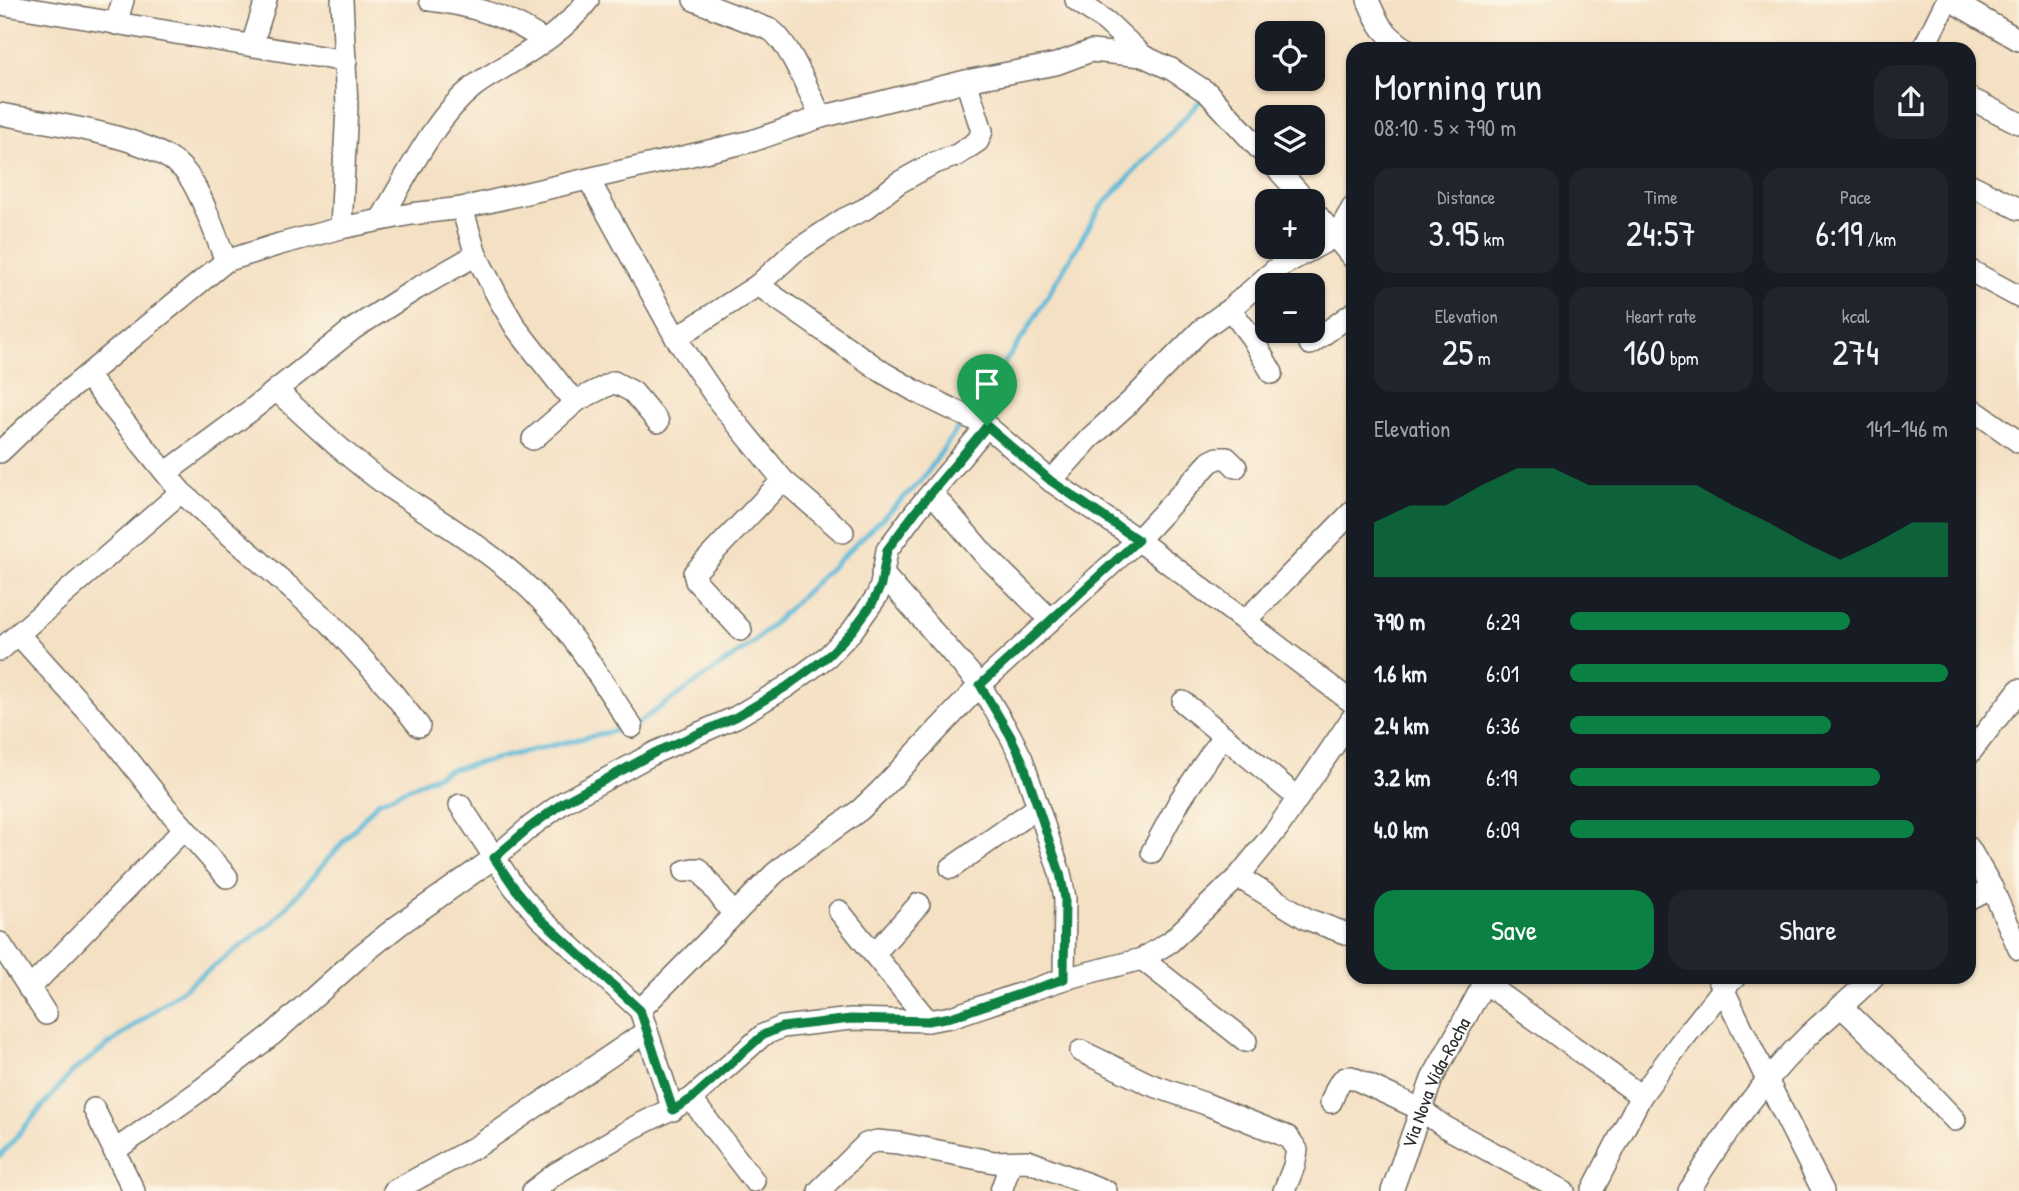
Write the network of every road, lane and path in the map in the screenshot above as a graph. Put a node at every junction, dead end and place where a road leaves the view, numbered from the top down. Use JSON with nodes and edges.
{"nodes":[{"id":1,"x":123,"y":0,"type":"edge"},
{"id":2,"x":266,"y":0,"type":"edge"},
{"id":3,"x":342,"y":0,"type":"edge"},
{"id":4,"x":430,"y":0,"type":"edge"},
{"id":5,"x":588,"y":0,"type":"edge"},
{"id":6,"x":694,"y":0,"type":"edge"},
{"id":7,"x":1076,"y":0,"type":"edge"},
{"id":8,"x":1368,"y":0,"type":"edge"},
{"id":9,"x":1949,"y":0,"type":"edge"},
{"id":10,"x":0,"y":4,"type":"edge"},
{"id":11,"x":116,"y":24,"type":"junction"},
{"id":12,"x":2019,"y":40,"type":"edge"},
{"id":13,"x":544,"y":41,"type":"junction"},
{"id":14,"x":1397,"y":42,"type":"edge"},
{"id":15,"x":1927,"y":42,"type":"edge"},
{"id":16,"x":252,"y":45,"type":"junction"},
{"id":17,"x":1143,"y":56,"type":"junction"},
{"id":18,"x":345,"y":61,"type":"junction"},
{"id":19,"x":967,"y":81,"type":"junction"},
{"id":20,"x":1976,"y":101,"type":"edge"},
{"id":21,"x":0,"y":114,"type":"edge"},
{"id":22,"x":821,"y":117,"type":"junction"},
{"id":23,"x":2019,"y":123,"type":"edge"},
{"id":24,"x":1255,"y":144,"type":"edge"},
{"id":25,"x":1283,"y":175,"type":"edge"},
{"id":26,"x":589,"y":180,"type":"junction"},
{"id":27,"x":1976,"y":188,"type":"edge"},
{"id":28,"x":1295,"y":189,"type":"edge"},
{"id":29,"x":462,"y":208,"type":"junction"},
{"id":30,"x":2019,"y":209,"type":"edge"},
{"id":31,"x":381,"y":219,"type":"junction"},
{"id":32,"x":1346,"y":219,"type":"edge"},
{"id":33,"x":1325,"y":224,"type":"edge"},
{"id":34,"x":341,"y":228,"type":"junction"},
{"id":35,"x":1336,"y":236,"type":"junction"},
{"id":36,"x":1346,"y":249,"type":"edge"},
{"id":37,"x":476,"y":255,"type":"junction"},
{"id":38,"x":226,"y":261,"type":"junction"},
{"id":39,"x":1976,"y":274,"type":"edge"},
{"id":40,"x":758,"y":285,"type":"junction"},
{"id":41,"x":2019,"y":297,"type":"edge"},
{"id":42,"x":1230,"y":309,"type":"junction"},
{"id":43,"x":1346,"y":318,"type":"edge"},
{"id":44,"x":676,"y":338,"type":"junction"},
{"id":45,"x":1310,"y":344,"type":"dead end"},
{"id":46,"x":1272,"y":373,"type":"dead end"},
{"id":47,"x":87,"y":376,"type":"junction"},
{"id":48,"x":276,"y":390,"type":"junction"},
{"id":49,"x":578,"y":400,"type":"junction"},
{"id":50,"x":1976,"y":412,"type":"edge"},
{"id":51,"x":658,"y":422,"type":"dead end"},
{"id":52,"x":987,"y":426,"type":"junction"},
{"id":53,"x":533,"y":439,"type":"dead end"},
{"id":54,"x":2019,"y":442,"type":"edge"},
{"id":55,"x":0,"y":452,"type":"edge"},
{"id":56,"x":1236,"y":467,"type":"dead end"},
{"id":57,"x":167,"y":472,"type":"junction"},
{"id":58,"x":783,"y":481,"type":"junction"},
{"id":59,"x":1051,"y":481,"type":"junction"},
{"id":60,"x":181,"y":492,"type":"junction"},
{"id":61,"x":932,"y":493,"type":"junction"},
{"id":62,"x":1346,"y":518,"type":"edge"},
{"id":63,"x":843,"y":532,"type":"dead end"},
{"id":64,"x":1138,"y":540,"type":"junction"},
{"id":65,"x":882,"y":573,"type":"junction"},
{"id":66,"x":1051,"y":620,"type":"junction"},
{"id":67,"x":1246,"y":620,"type":"junction"},
{"id":68,"x":741,"y":630,"type":"dead end"},
{"id":69,"x":19,"y":635,"type":"junction"},
{"id":70,"x":0,"y":650,"type":"edge"},
{"id":71,"x":980,"y":685,"type":"junction"},
{"id":72,"x":2019,"y":690,"type":"edge"},
{"id":73,"x":1346,"y":698,"type":"edge"},
{"id":74,"x":1183,"y":702,"type":"dead end"},
{"id":75,"x":419,"y":726,"type":"dead end"},
{"id":76,"x":632,"y":727,"type":"dead end"},
{"id":77,"x":1346,"y":727,"type":"edge"},
{"id":78,"x":1223,"y":736,"type":"junction"},
{"id":79,"x":1976,"y":745,"type":"edge"},
{"id":80,"x":1298,"y":798,"type":"junction"},
{"id":81,"x":460,"y":805,"type":"dead end"},
{"id":82,"x":1038,"y":807,"type":"junction"},
{"id":83,"x":184,"y":828,"type":"junction"},
{"id":84,"x":1152,"y":852,"type":"dead end"},
{"id":85,"x":494,"y":858,"type":"junction"},
{"id":86,"x":1976,"y":860,"type":"edge"},
{"id":87,"x":951,"y":868,"type":"dead end"},
{"id":88,"x":685,"y":872,"type":"dead end"},
{"id":89,"x":228,"y":877,"type":"dead end"},
{"id":90,"x":1238,"y":877,"type":"junction"},
{"id":91,"x":1992,"y":888,"type":"junction"},
{"id":92,"x":1976,"y":896,"type":"edge"},
{"id":93,"x":919,"y":904,"type":"dead end"},
{"id":94,"x":839,"y":911,"type":"dead end"},
{"id":95,"x":734,"y":915,"type":"junction"},
{"id":96,"x":1346,"y":933,"type":"edge"},
{"id":97,"x":0,"y":943,"type":"edge"},
{"id":98,"x":2019,"y":949,"type":"edge"},
{"id":99,"x":874,"y":954,"type":"junction"},
{"id":100,"x":1142,"y":959,"type":"junction"},
{"id":101,"x":1064,"y":979,"type":"junction"},
{"id":102,"x":1483,"y":984,"type":"edge"},
{"id":103,"x":1493,"y":984,"type":"edge"},
{"id":104,"x":1724,"y":984,"type":"edge"},
{"id":105,"x":1727,"y":984,"type":"edge"},
{"id":106,"x":1865,"y":984,"type":"edge"},
{"id":107,"x":29,"y":989,"type":"junction"},
{"id":108,"x":1841,"y":1006,"type":"junction"},
{"id":109,"x":640,"y":1010,"type":"junction"},
{"id":110,"x":46,"y":1014,"type":"dead end"},
{"id":111,"x":928,"y":1021,"type":"junction"},
{"id":112,"x":647,"y":1031,"type":"junction"},
{"id":113,"x":1246,"y":1041,"type":"dead end"},
{"id":114,"x":1081,"y":1051,"type":"dead end"},
{"id":115,"x":1767,"y":1080,"type":"junction"},
{"id":116,"x":1641,"y":1096,"type":"junction"},
{"id":117,"x":1331,"y":1102,"type":"dead end"},
{"id":118,"x":682,"y":1104,"type":"junction"},
{"id":119,"x":94,"y":1109,"type":"dead end"},
{"id":120,"x":1420,"y":1109,"type":"junction"},
{"id":121,"x":1955,"y":1121,"type":"dead end"},
{"id":122,"x":114,"y":1151,"type":"junction"},
{"id":123,"x":1011,"y":1162,"type":"junction"},
{"id":124,"x":754,"y":1181,"type":"dead end"},
{"id":125,"x":430,"y":1182,"type":"edge"},
{"id":126,"x":134,"y":1191,"type":"edge"},
{"id":127,"x":394,"y":1191,"type":"edge"},
{"id":128,"x":533,"y":1191,"type":"edge"},
{"id":129,"x":819,"y":1191,"type":"edge"},
{"id":130,"x":1001,"y":1191,"type":"edge"},
{"id":131,"x":1106,"y":1191,"type":"edge"},
{"id":132,"x":1284,"y":1191,"type":"edge"},
{"id":133,"x":1392,"y":1191,"type":"edge"},
{"id":134,"x":1564,"y":1191,"type":"edge"},
{"id":135,"x":1591,"y":1191,"type":"edge"},
{"id":136,"x":1689,"y":1191,"type":"edge"},
{"id":137,"x":1824,"y":1191,"type":"edge"}],
"edges":[{"from":1,"to":11,"type":"street"},
{"from":2,"to":16,"type":"street"},
{"from":3,"to":18,"type":"street"},
{"from":4,"to":13,"type":"street"},
{"from":5,"to":13,"type":"street"},
{"from":6,"to":22,"type":"street"},
{"from":7,"to":17,"type":"street"},
{"from":8,"to":14,"type":"street"},
{"from":9,"to":12,"type":"street"},
{"from":9,"to":15,"type":"street"},
{"from":10,"to":11,"type":"street"},
{"from":11,"to":16,"type":"street"},
{"from":13,"to":31,"type":"street"},
{"from":16,"to":18,"type":"street"},
{"from":17,"to":19,"type":"street"},
{"from":17,"to":24,"type":"street"},
{"from":18,"to":34,"type":"street"},
{"from":19,"to":22,"type":"street"},
{"from":19,"to":40,"type":"street"},
{"from":20,"to":23,"type":"street"},
{"from":21,"to":38,"type":"street"},
{"from":22,"to":26,"type":"street"},
{"from":25,"to":28,"type":"street"},
{"from":26,"to":29,"type":"street"},
{"from":26,"to":44,"type":"street"},
{"from":27,"to":30,"type":"street"},
{"from":29,"to":31,"type":"street"},
{"from":29,"to":37,"type":"street"},
{"from":31,"to":34,"type":"street"},
{"from":32,"to":35,"type":"street"},
{"from":33,"to":35,"type":"street"},
{"from":34,"to":38,"type":"street"},
{"from":35,"to":36,"type":"street"},
{"from":35,"to":42,"type":"street"},
{"from":37,"to":48,"type":"street"},
{"from":37,"to":49,"type":"street"},
{"from":38,"to":47,"type":"street"},
{"from":39,"to":41,"type":"street"},
{"from":40,"to":44,"type":"street"},
{"from":40,"to":52,"type":"street"},
{"from":42,"to":46,"type":"street"},
{"from":42,"to":59,"type":"street"},
{"from":43,"to":45,"type":"street"},
{"from":44,"to":58,"type":"street"},
{"from":47,"to":55,"type":"street"},
{"from":47,"to":57,"type":"street"},
{"from":48,"to":57,"type":"street"},
{"from":48,"to":76,"type":"street"},
{"from":49,"to":51,"type":"street"},
{"from":49,"to":53,"type":"street"},
{"from":50,"to":54,"type":"street"},
{"from":52,"to":59,"type":"street"},
{"from":52,"to":61,"type":"street"},
{"from":56,"to":64,"type":"street"},
{"from":57,"to":60,"type":"street"},
{"from":58,"to":63,"type":"street"},
{"from":58,"to":68,"type":"street"},
{"from":59,"to":64,"type":"street"},
{"from":60,"to":69,"type":"street"},
{"from":60,"to":75,"type":"street"},
{"from":61,"to":65,"type":"street"},
{"from":61,"to":66,"type":"street"},
{"from":62,"to":67,"type":"street"},
{"from":64,"to":66,"type":"street"},
{"from":64,"to":67,"type":"street"},
{"from":65,"to":71,"type":"street"},
{"from":65,"to":85,"type":"street"},
{"from":66,"to":71,"type":"street"},
{"from":67,"to":73,"type":"street"},
{"from":69,"to":70,"type":"street"},
{"from":69,"to":83,"type":"street"},
{"from":71,"to":82,"type":"street"},
{"from":71,"to":95,"type":"street"},
{"from":72,"to":79,"type":"street"},
{"from":74,"to":78,"type":"street"},
{"from":77,"to":80,"type":"street"},
{"from":78,"to":80,"type":"street"},
{"from":78,"to":84,"type":"street"},
{"from":80,"to":90,"type":"street"},
{"from":81,"to":85,"type":"street"},
{"from":82,"to":87,"type":"street"},
{"from":82,"to":101,"type":"street"},
{"from":83,"to":89,"type":"street"},
{"from":83,"to":107,"type":"street"},
{"from":85,"to":109,"type":"street"},
{"from":85,"to":122,"type":"street"},
{"from":86,"to":91,"type":"street"},
{"from":88,"to":95,"type":"street"},
{"from":90,"to":96,"type":"street"},
{"from":90,"to":100,"type":"street"},
{"from":91,"to":92,"type":"street"},
{"from":91,"to":98,"type":"street"},
{"from":93,"to":99,"type":"street"},
{"from":94,"to":99,"type":"street"},
{"from":95,"to":109,"type":"street"},
{"from":97,"to":107,"type":"street"},
{"from":99,"to":111,"type":"street"},
{"from":100,"to":101,"type":"street"},
{"from":100,"to":113,"type":"street"},
{"from":101,"to":111,"type":"street"},
{"from":102,"to":120,"type":"street","name":"Via Nova Vida-Rocha"},
{"from":103,"to":116,"type":"street"},
{"from":104,"to":116,"type":"street"},
{"from":105,"to":115,"type":"street"},
{"from":106,"to":108,"type":"street"},
{"from":107,"to":110,"type":"street"},
{"from":108,"to":115,"type":"street"},
{"from":108,"to":121,"type":"street"},
{"from":109,"to":112,"type":"street"},
{"from":111,"to":118,"type":"street"},
{"from":112,"to":118,"type":"street"},
{"from":112,"to":125,"type":"street"},
{"from":114,"to":132,"type":"street"},
{"from":115,"to":136,"type":"street"},
{"from":115,"to":137,"type":"street"},
{"from":116,"to":135,"type":"street"},
{"from":117,"to":120,"type":"street"},
{"from":118,"to":124,"type":"street"},
{"from":118,"to":128,"type":"street"},
{"from":119,"to":122,"type":"street"},
{"from":120,"to":133,"type":"street","name":"Via Nova Vida-Rocha"},
{"from":120,"to":134,"type":"street"},
{"from":122,"to":126,"type":"street"},
{"from":123,"to":129,"type":"street"},
{"from":123,"to":130,"type":"street"},
{"from":123,"to":131,"type":"street"},
{"from":125,"to":127,"type":"street"}]}
